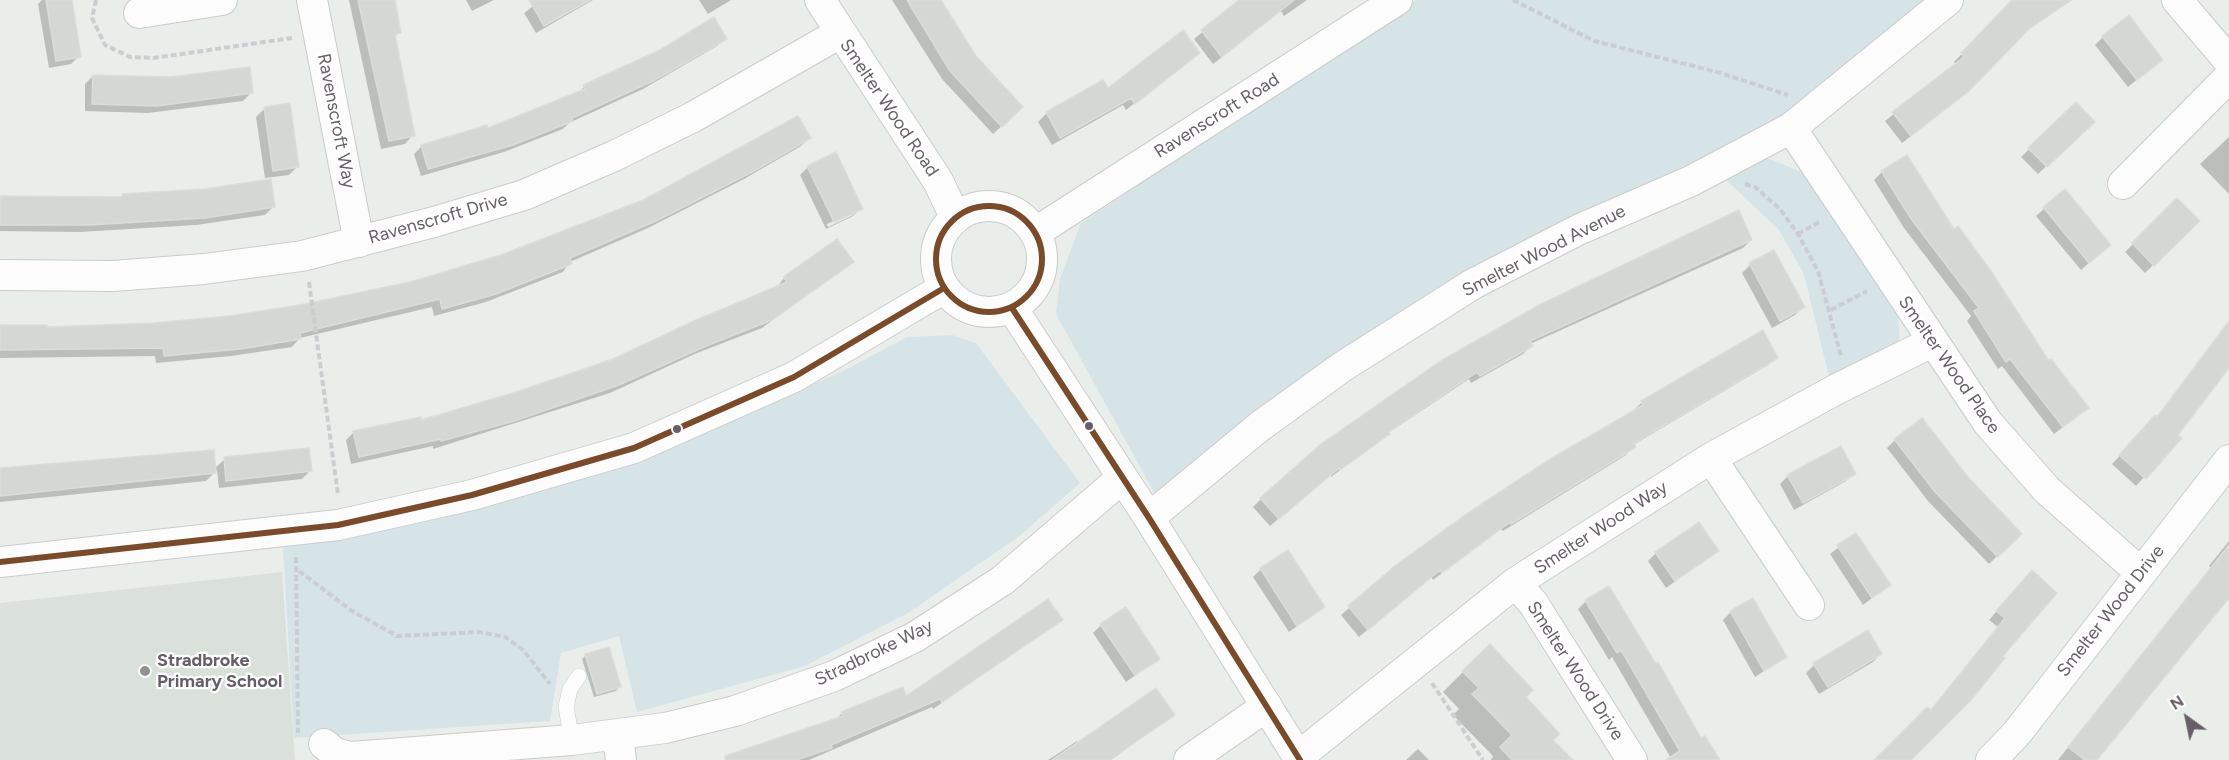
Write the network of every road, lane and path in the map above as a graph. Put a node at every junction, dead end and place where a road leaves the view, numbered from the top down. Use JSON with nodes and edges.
{"nodes":[{"id":1,"x":96,"y":0,"type":"edge"},
{"id":2,"x":222,"y":0,"type":"edge"},
{"id":3,"x":312,"y":0,"type":"edge"},
{"id":4,"x":820,"y":0,"type":"edge"},
{"id":5,"x":1397,"y":0,"type":"edge"},
{"id":6,"x":1513,"y":0,"type":"edge"},
{"id":7,"x":1948,"y":0,"type":"edge"},
{"id":8,"x":2177,"y":0,"type":"edge"},
{"id":9,"x":139,"y":13,"type":"dead end"},
{"id":10,"x":840,"y":33,"type":"junction"},
{"id":11,"x":296,"y":38,"type":"dead end"},
{"id":12,"x":2229,"y":62,"type":"edge"},
{"id":13,"x":2229,"y":77,"type":"edge"},
{"id":14,"x":1820,"y":105,"type":"junction"},
{"id":15,"x":1791,"y":129,"type":"junction"},
{"id":16,"x":1740,"y":183,"type":"dead end"},
{"id":17,"x":2123,"y":184,"type":"dead end"},
{"id":18,"x":955,"y":218,"type":"junction"},
{"id":19,"x":1825,"y":219,"type":"dead end"},
{"id":20,"x":1036,"y":232,"type":"junction"},
{"id":21,"x":1798,"y":234,"type":"junction"},
{"id":22,"x":359,"y":242,"type":"junction"},
{"id":23,"x":308,"y":272,"type":"dead end"},
{"id":24,"x":0,"y":275,"type":"edge"},
{"id":25,"x":944,"y":288,"type":"junction"},
{"id":26,"x":1870,"y":290,"type":"dead end"},
{"id":27,"x":1011,"y":308,"type":"junction"},
{"id":28,"x":1831,"y":310,"type":"junction"},
{"id":29,"x":1932,"y":342,"type":"junction"},
{"id":30,"x":1841,"y":357,"type":"dead end"},
{"id":31,"x":1711,"y":458,"type":"junction"},
{"id":32,"x":2229,"y":460,"type":"edge"},
{"id":33,"x":1122,"y":478,"type":"junction"},
{"id":34,"x":338,"y":495,"type":"dead end"},
{"id":35,"x":1149,"y":518,"type":"junction"},
{"id":36,"x":296,"y":554,"type":"dead end"},
{"id":37,"x":0,"y":562,"type":"edge"},
{"id":38,"x":299,"y":571,"type":"junction"},
{"id":39,"x":2140,"y":573,"type":"junction"},
{"id":40,"x":1515,"y":583,"type":"junction"},
{"id":41,"x":1809,"y":604,"type":"dead end"},
{"id":42,"x":579,"y":676,"type":"dead end"},
{"id":43,"x":1430,"y":680,"type":"dead end"},
{"id":44,"x":1267,"y":706,"type":"junction"},
{"id":45,"x":566,"y":707,"type":"junction"},
{"id":46,"x":572,"y":740,"type":"junction"},
{"id":47,"x":324,"y":744,"type":"joint"},
{"id":48,"x":620,"y":748,"type":"edge"},
{"id":49,"x":1299,"y":758,"type":"edge"},
{"id":50,"x":1189,"y":760,"type":"edge"},
{"id":51,"x":1483,"y":760,"type":"edge"},
{"id":52,"x":1632,"y":760,"type":"edge"},
{"id":53,"x":1991,"y":760,"type":"edge"}],
"edges":[{"from":1,"to":11,"type":"path"},
{"from":2,"to":9,"type":"street"},
{"from":3,"to":22,"type":"street","name":"Ravenscroft Way"},
{"from":4,"to":10,"type":"street","name":"Smelter Wood Road"},
{"from":5,"to":20,"type":"street","name":"Ravenscroft Road"},
{"from":6,"to":14,"type":"path"},
{"from":7,"to":14,"type":"street","name":"Smelter Wood Avenue"},
{"from":8,"to":12,"type":"street"},
{"from":10,"to":18,"type":"street","name":"Smelter Wood Road"},
{"from":10,"to":22,"type":"street","name":"Ravenscroft Drive"},
{"from":13,"to":17,"type":"street"},
{"from":14,"to":15,"type":"street","name":"Smelter Wood Avenue"},
{"from":15,"to":29,"type":"street","name":"Smelter Wood Place"},
{"from":15,"to":35,"type":"street","name":"Smelter Wood Avenue"},
{"from":16,"to":21,"type":"path"},
{"from":18,"to":20,"type":"street"},
{"from":18,"to":25,"type":"street"},
{"from":19,"to":21,"type":"path"},
{"from":20,"to":27,"type":"street"},
{"from":21,"to":28,"type":"path"},
{"from":22,"to":24,"type":"street","name":"Ravenscroft Drive"},
{"from":23,"to":34,"type":"path"},
{"from":25,"to":27,"type":"street"},
{"from":25,"to":37,"type":"street"},
{"from":26,"to":28,"type":"path"},
{"from":27,"to":33,"type":"street"},
{"from":28,"to":30,"type":"path"},
{"from":29,"to":31,"type":"street","name":"Smelter Wood Way"},
{"from":29,"to":39,"type":"street","name":"Smelter Wood Place"},
{"from":31,"to":40,"type":"street","name":"Smelter Wood Way"},
{"from":31,"to":41,"type":"street"},
{"from":32,"to":39,"type":"street","name":"Smelter Wood Drive"},
{"from":33,"to":35,"type":"street"},
{"from":33,"to":48,"type":"street","name":"Stradbroke Way"},
{"from":35,"to":44,"type":"street"},
{"from":36,"to":38,"type":"path"},
{"from":38,"to":45,"type":"path"},
{"from":38,"to":47,"type":"path"},
{"from":39,"to":53,"type":"street","name":"Smelter Wood Drive"},
{"from":40,"to":49,"type":"street","name":"Smelter Wood Way"},
{"from":40,"to":52,"type":"street","name":"Smelter Wood Drive"},
{"from":42,"to":45,"type":"lane"},
{"from":43,"to":51,"type":"path"},
{"from":44,"to":49,"type":"street"},
{"from":44,"to":50,"type":"street"},
{"from":45,"to":46,"type":"lane"},
{"from":46,"to":47,"type":"street","name":"Stradbroke Way"},
{"from":46,"to":48,"type":"street","name":"Stradbroke Way"}]}
